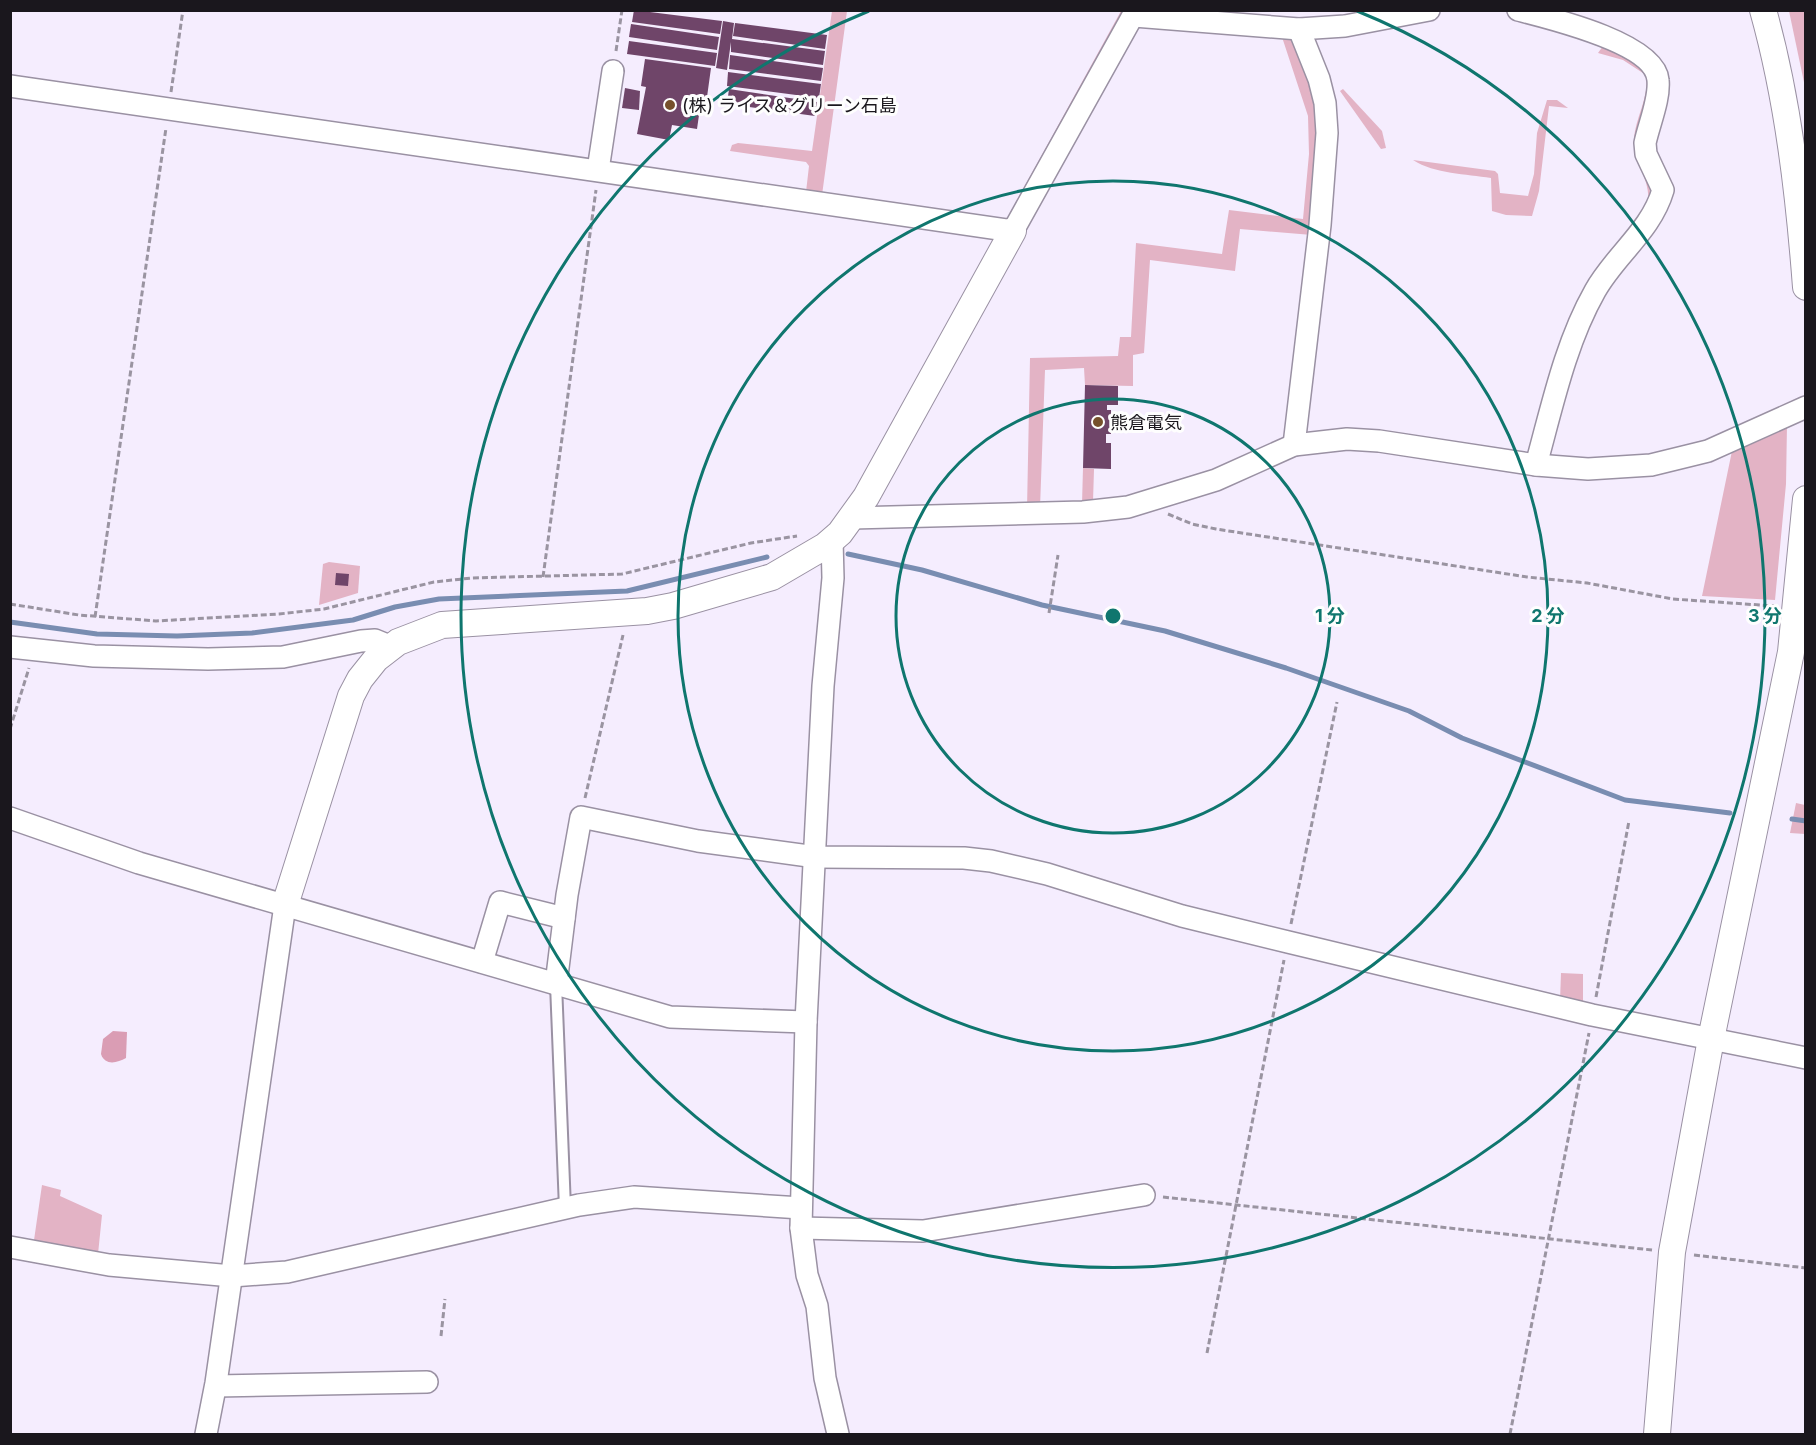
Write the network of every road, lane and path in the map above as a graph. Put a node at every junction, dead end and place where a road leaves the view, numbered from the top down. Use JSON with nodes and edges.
{"nodes":[{"id":1,"x":183,"y":10,"type":"edge"},
{"id":2,"x":622,"y":10,"type":"edge"},
{"id":3,"x":1429,"y":10,"type":"edge"},
{"id":4,"x":1518,"y":10,"type":"edge"},
{"id":5,"x":1763,"y":10,"type":"edge"},
{"id":6,"x":1135,"y":13,"type":"edge"},
{"id":7,"x":1299,"y":29,"type":"junction"},
{"id":8,"x":613,"y":71,"type":"joint"},
{"id":9,"x":10,"y":86,"type":"edge"},
{"id":10,"x":169,"y":108,"type":"junction"},
{"id":11,"x":598,"y":170,"type":"junction"},
{"id":12,"x":1013,"y":231,"type":"junction"},
{"id":13,"x":1806,"y":287,"type":"edge"},
{"id":14,"x":1806,"y":407,"type":"edge"},
{"id":15,"x":1294,"y":445,"type":"junction"},
{"id":16,"x":1536,"y":465,"type":"junction"},
{"id":17,"x":1806,"y":499,"type":"edge"},
{"id":18,"x":1154,"y":501,"type":"junction"},
{"id":19,"x":852,"y":518,"type":"junction"},
{"id":20,"x":799,"y":536,"type":"dead end"},
{"id":21,"x":832,"y":540,"type":"junction"},
{"id":22,"x":1058,"y":555,"type":"dead end"},
{"id":23,"x":543,"y":577,"type":"junction"},
{"id":24,"x":10,"y":604,"type":"edge"},
{"id":25,"x":1796,"y":609,"type":"junction"},
{"id":26,"x":628,"y":613,"type":"junction"},
{"id":27,"x":1049,"y":613,"type":"dead end"},
{"id":28,"x":95,"y":617,"type":"junction"},
{"id":29,"x":393,"y":646,"type":"junction"},
{"id":30,"x":10,"y":647,"type":"edge"},
{"id":31,"x":34,"y":649,"type":"junction"},
{"id":32,"x":1337,"y":702,"type":"dead end"},
{"id":33,"x":10,"y":729,"type":"edge"},
{"id":34,"x":581,"y":817,"type":"junction"},
{"id":35,"x":10,"y":818,"type":"edge"},
{"id":36,"x":1629,"y":821,"type":"dead end"},
{"id":37,"x":816,"y":857,"type":"junction"},
{"id":38,"x":285,"y":905,"type":"junction"},
{"id":39,"x":564,"y":918,"type":"junction"},
{"id":40,"x":1288,"y":942,"type":"junction"},
{"id":41,"x":482,"y":962,"type":"junction"},
{"id":42,"x":556,"y":984,"type":"junction"},
{"id":43,"x":1592,"y":1014,"type":"junction"},
{"id":44,"x":806,"y":1022,"type":"junction"},
{"id":45,"x":1711,"y":1039,"type":"junction"},
{"id":46,"x":1806,"y":1058,"type":"edge"},
{"id":47,"x":1143,"y":1195,"type":"joint"},
{"id":48,"x":1235,"y":1205,"type":"junction"},
{"id":49,"x":565,"y":1208,"type":"junction"},
{"id":50,"x":801,"y":1218,"type":"junction"},
{"id":51,"x":1548,"y":1240,"type":"junction"},
{"id":52,"x":10,"y":1247,"type":"edge"},
{"id":53,"x":1672,"y":1252,"type":"junction"},
{"id":54,"x":1806,"y":1268,"type":"edge"},
{"id":55,"x":232,"y":1276,"type":"junction"},
{"id":56,"x":445,"y":1299,"type":"dead end"},
{"id":57,"x":441,"y":1336,"type":"dead end"},
{"id":58,"x":1207,"y":1353,"type":"dead end"},
{"id":59,"x":427,"y":1383,"type":"dead end"},
{"id":60,"x":216,"y":1386,"type":"junction"},
{"id":61,"x":206,"y":1434,"type":"edge"},
{"id":62,"x":838,"y":1434,"type":"edge"},
{"id":63,"x":1510,"y":1434,"type":"edge"},
{"id":64,"x":1657,"y":1434,"type":"edge"}],
"edges":[{"from":1,"to":10,"type":"path"},
{"from":2,"to":8,"type":"path"},
{"from":3,"to":7,"type":"street"},
{"from":4,"to":16,"type":"street"},
{"from":5,"to":13,"type":"street"},
{"from":6,"to":7,"type":"street"},
{"from":6,"to":12,"type":"street"},
{"from":7,"to":15,"type":"street"},
{"from":8,"to":11,"type":"street"},
{"from":9,"to":10,"type":"street"},
{"from":10,"to":11,"type":"street"},
{"from":10,"to":28,"type":"path"},
{"from":11,"to":12,"type":"street"},
{"from":11,"to":23,"type":"path"},
{"from":12,"to":19,"type":"street"},
{"from":14,"to":16,"type":"street"},
{"from":15,"to":16,"type":"street"},
{"from":15,"to":18,"type":"street"},
{"from":17,"to":25,"type":"street"},
{"from":18,"to":19,"type":"street"},
{"from":18,"to":25,"type":"path"},
{"from":19,"to":21,"type":"street"},
{"from":20,"to":23,"type":"path"},
{"from":21,"to":26,"type":"street"},
{"from":21,"to":37,"type":"street"},
{"from":22,"to":27,"type":"path"},
{"from":23,"to":28,"type":"path"},
{"from":24,"to":28,"type":"path"},
{"from":25,"to":45,"type":"street"},
{"from":26,"to":29,"type":"street"},
{"from":26,"to":34,"type":"path"},
{"from":29,"to":31,"type":"street"},
{"from":29,"to":38,"type":"street"},
{"from":30,"to":31,"type":"street"},
{"from":31,"to":33,"type":"path"},
{"from":32,"to":40,"type":"path"},
{"from":34,"to":37,"type":"street"},
{"from":34,"to":39,"type":"street"},
{"from":35,"to":38,"type":"street"},
{"from":36,"to":43,"type":"path"},
{"from":37,"to":40,"type":"street"},
{"from":37,"to":44,"type":"street"},
{"from":38,"to":41,"type":"street"},
{"from":38,"to":55,"type":"street"},
{"from":39,"to":41,"type":"street"},
{"from":39,"to":42,"type":"street"},
{"from":40,"to":43,"type":"street"},
{"from":40,"to":48,"type":"path"},
{"from":41,"to":42,"type":"street"},
{"from":42,"to":44,"type":"street"},
{"from":42,"to":49,"type":"lane"},
{"from":43,"to":45,"type":"street"},
{"from":43,"to":51,"type":"path"},
{"from":44,"to":50,"type":"street"},
{"from":45,"to":46,"type":"street"},
{"from":45,"to":53,"type":"street"},
{"from":47,"to":48,"type":"path"},
{"from":47,"to":50,"type":"street"},
{"from":48,"to":51,"type":"path"},
{"from":48,"to":58,"type":"path"},
{"from":49,"to":50,"type":"street"},
{"from":49,"to":55,"type":"street"},
{"from":50,"to":62,"type":"street"},
{"from":51,"to":53,"type":"path"},
{"from":51,"to":63,"type":"path"},
{"from":52,"to":55,"type":"street"},
{"from":53,"to":54,"type":"path"},
{"from":53,"to":64,"type":"street"},
{"from":55,"to":60,"type":"street"},
{"from":56,"to":57,"type":"path"},
{"from":59,"to":60,"type":"street"},
{"from":60,"to":61,"type":"street"}]}
